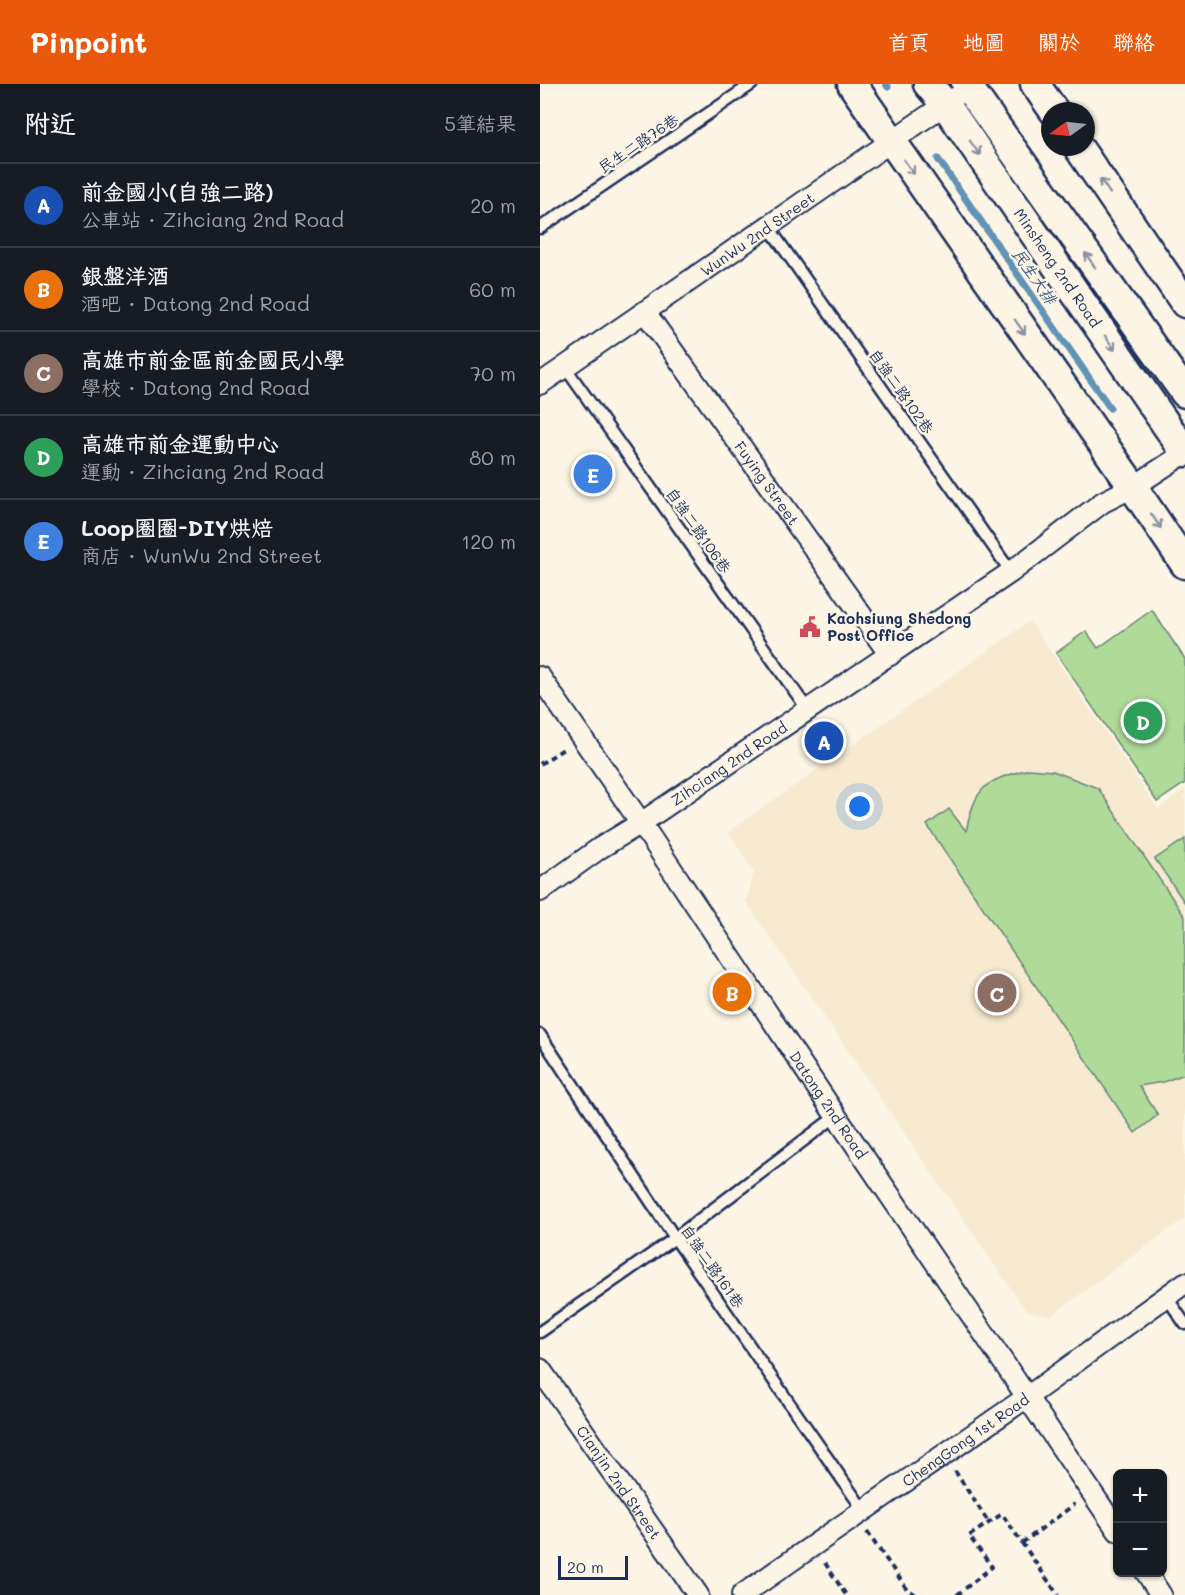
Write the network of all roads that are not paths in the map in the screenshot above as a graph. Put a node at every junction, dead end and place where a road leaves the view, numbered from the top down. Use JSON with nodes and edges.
{"nodes":[{"id":1,"x":753,"y":84,"type":"edge"},
{"id":2,"x":852,"y":84,"type":"edge"},
{"id":3,"x":1035,"y":84,"type":"edge"},
{"id":4,"x":969,"y":85,"type":"edge"},
{"id":5,"x":936,"y":94,"type":"edge"},
{"id":6,"x":1048,"y":102,"type":"edge"},
{"id":7,"x":891,"y":141,"type":"junction"},
{"id":8,"x":1084,"y":156,"type":"edge"},
{"id":9,"x":768,"y":226,"type":"junction"},
{"id":10,"x":540,"y":228,"type":"edge"},
{"id":11,"x":1185,"y":303,"type":"edge"},
{"id":12,"x":645,"y":312,"type":"junction"},
{"id":13,"x":565,"y":367,"type":"junction"},
{"id":14,"x":540,"y":384,"type":"edge"},
{"id":15,"x":1185,"y":393,"type":"edge"},
{"id":16,"x":1185,"y":453,"type":"edge"},
{"id":17,"x":1133,"y":487,"type":"junction"},
{"id":18,"x":1185,"y":564,"type":"edge"},
{"id":19,"x":1011,"y":572,"type":"junction"},
{"id":20,"x":890,"y":655,"type":"junction"},
{"id":21,"x":540,"y":676,"type":"edge"},
{"id":22,"x":808,"y":710,"type":"junction"},
{"id":23,"x":641,"y":822,"type":"junction"},
{"id":24,"x":540,"y":891,"type":"edge"},
{"id":25,"x":540,"y":1035,"type":"edge"},
{"id":26,"x":836,"y":1116,"type":"junction"},
{"id":27,"x":675,"y":1238,"type":"junction"},
{"id":28,"x":1185,"y":1283,"type":"edge"},
{"id":29,"x":1167,"y":1296,"type":"junction"},
{"id":30,"x":1185,"y":1324,"type":"edge"},
{"id":31,"x":540,"y":1332,"type":"edge"},
{"id":32,"x":540,"y":1369,"type":"edge"},
{"id":33,"x":1027,"y":1397,"type":"junction"},
{"id":34,"x":860,"y":1513,"type":"junction"},
{"id":35,"x":1113,"y":1524,"type":"edge"},
{"id":36,"x":1149,"y":1577,"type":"edge"},
{"id":37,"x":698,"y":1595,"type":"edge"},
{"id":38,"x":742,"y":1595,"type":"edge"},
{"id":39,"x":1161,"y":1595,"type":"edge"}],
"edges":[{"from":1,"to":10,"type":"lane","name":"民生二路76巷"},
{"from":2,"to":7,"type":"main road"},
{"from":3,"to":6,"type":"main road"},
{"from":4,"to":5,"type":"street","name":"WunWu 2nd Street"},
{"from":15,"to":4,"type":"main road","one_way":true},
{"from":5,"to":7,"type":"street","name":"WunWu 2nd Street"},
{"from":5,"to":16,"type":"main road","name":"Minsheng 2nd Road","one_way":true},
{"from":7,"to":9,"type":"street","name":"WunWu 2nd Street"},
{"from":7,"to":17,"type":"main road","one_way":true},
{"from":11,"to":8,"type":"main road","one_way":true},
{"from":9,"to":12,"type":"street","name":"WunWu 2nd Street"},
{"from":9,"to":19,"type":"lane","name":"自強二路102巷"},
{"from":12,"to":13,"type":"street","name":"WunWu 2nd Street"},
{"from":12,"to":20,"type":"street","name":"Fuying Street"},
{"from":13,"to":14,"type":"street","name":"WunWu 2nd Street"},
{"from":13,"to":22,"type":"lane","name":"自強二路106巷"},
{"from":16,"to":17,"type":"street","name":"Zihciang 2nd Road"},
{"from":17,"to":18,"type":"main road","one_way":true},
{"from":17,"to":19,"type":"street","name":"Zihciang 2nd Road"},
{"from":19,"to":20,"type":"street","name":"Zihciang 2nd Road"},
{"from":20,"to":22,"type":"street","name":"Zihciang 2nd Road"},
{"from":21,"to":23,"type":"street","name":"Datong 2nd Road"},
{"from":22,"to":23,"type":"street","name":"Zihciang 2nd Road"},
{"from":23,"to":24,"type":"street","name":"Zihciang 2nd Road"},
{"from":23,"to":26,"type":"street","name":"Datong 2nd Road"},
{"from":25,"to":27,"type":"lane","name":"自強二路161巷"},
{"from":26,"to":27,"type":"lane"},
{"from":26,"to":33,"type":"street","name":"Datong 2nd Road"},
{"from":27,"to":31,"type":"lane"},
{"from":27,"to":34,"type":"lane","name":"自強二路161巷"},
{"from":28,"to":29,"type":"street","name":"ChengGong 1st Road"},
{"from":29,"to":30,"type":"lane"},
{"from":29,"to":33,"type":"street","name":"ChengGong 1st Road"},
{"from":32,"to":37,"type":"street","name":"Cianjin 2nd Street"},
{"from":33,"to":34,"type":"street","name":"ChengGong 1st Road"},
{"from":33,"to":35,"type":"street","name":"Datong 2nd Road"},
{"from":34,"to":38,"type":"street","name":"ChengGong 1st Road"},
{"from":36,"to":39,"type":"street"}]}
